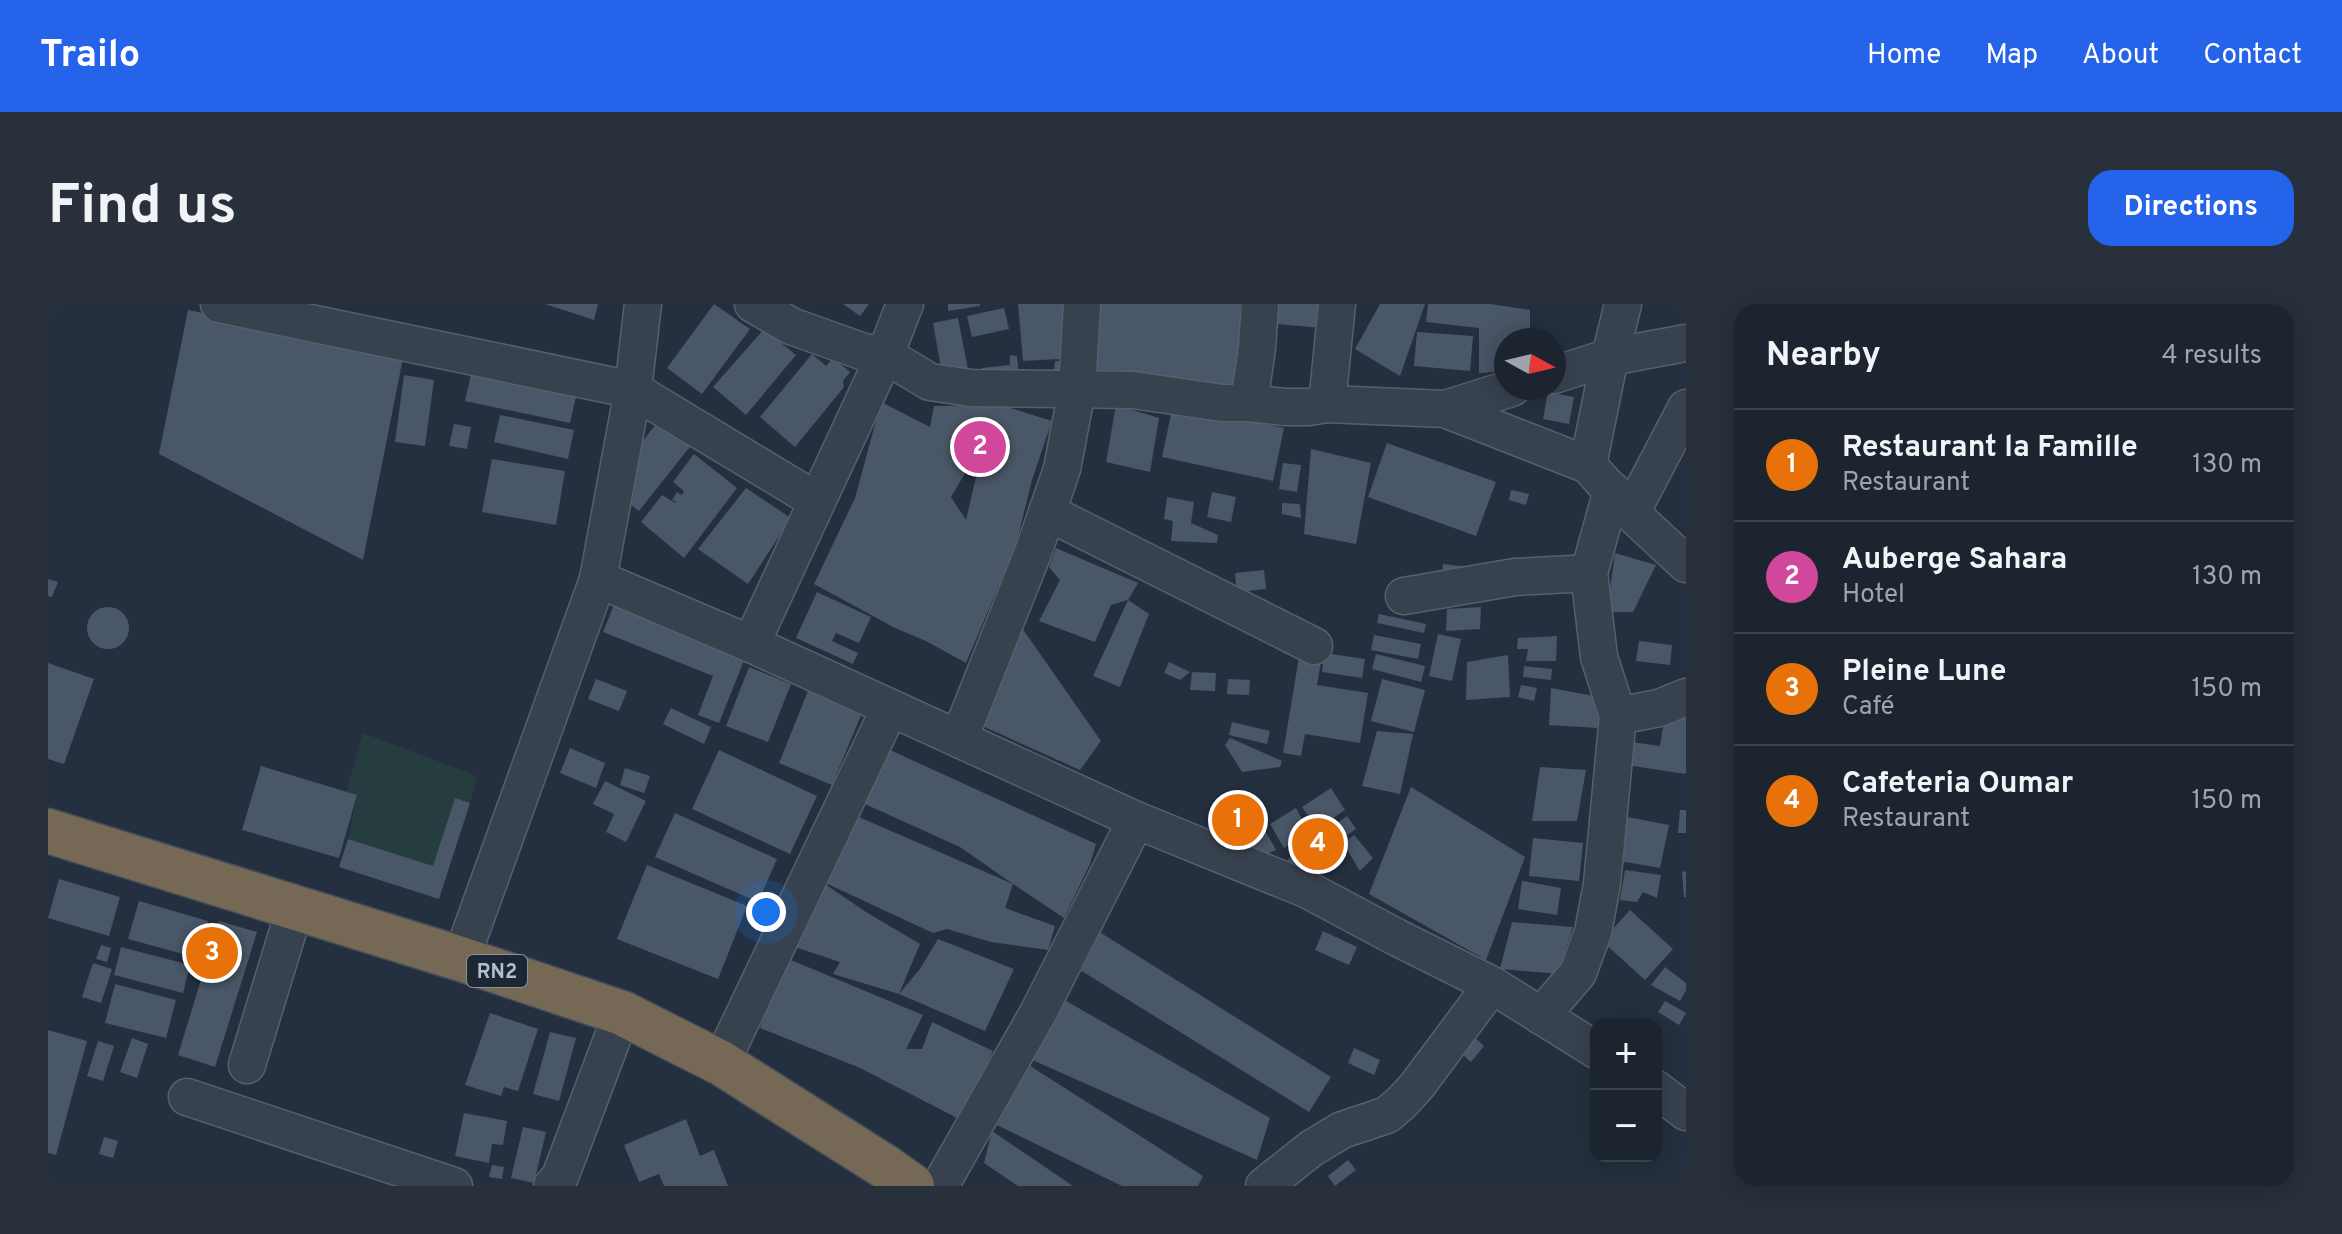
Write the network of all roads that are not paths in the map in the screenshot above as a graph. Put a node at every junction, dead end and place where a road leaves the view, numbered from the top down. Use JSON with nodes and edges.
{"nodes":[{"id":1,"x":219,"y":304,"type":"edge"},
{"id":2,"x":643,"y":304,"type":"edge"},
{"id":3,"x":753,"y":304,"type":"edge"},
{"id":4,"x":905,"y":304,"type":"edge"},
{"id":5,"x":1082,"y":304,"type":"edge"},
{"id":6,"x":1260,"y":304,"type":"edge"},
{"id":7,"x":1337,"y":304,"type":"edge"},
{"id":8,"x":1623,"y":304,"type":"edge"},
{"id":9,"x":1686,"y":343,"type":"edge"},
{"id":10,"x":885,"y":355,"type":"junction"},
{"id":11,"x":1610,"y":357,"type":"junction"},
{"id":12,"x":1566,"y":371,"type":"edge"},
{"id":13,"x":633,"y":390,"type":"junction"},
{"id":14,"x":1077,"y":390,"type":"junction"},
{"id":15,"x":1494,"y":394,"type":"edge"},
{"id":16,"x":1249,"y":403,"type":"junction"},
{"id":17,"x":1327,"y":404,"type":"junction"},
{"id":18,"x":1686,"y":408,"type":"edge"},
{"id":19,"x":1445,"y":409,"type":"junction"},
{"id":20,"x":1610,"y":489,"type":"junction"},
{"id":21,"x":817,"y":501,"type":"junction"},
{"id":22,"x":1047,"y":512,"type":"junction"},
{"id":23,"x":1686,"y":564,"type":"edge"},
{"id":24,"x":1589,"y":573,"type":"junction"},
{"id":25,"x":598,"y":579,"type":"junction"},
{"id":26,"x":1404,"y":596,"type":"dead end"},
{"id":27,"x":751,"y":644,"type":"junction"},
{"id":28,"x":1314,"y":646,"type":"dead end"},
{"id":29,"x":1686,"y":697,"type":"edge"},
{"id":30,"x":890,"y":708,"type":"junction"},
{"id":31,"x":1618,"y":716,"type":"junction"},
{"id":32,"x":959,"y":739,"type":"junction"},
{"id":33,"x":1136,"y":820,"type":"junction"},
{"id":34,"x":48,"y":831,"type":"edge"},
{"id":35,"x":295,"y":908,"type":"junction"},
{"id":36,"x":461,"y":959,"type":"junction"},
{"id":37,"x":1492,"y":985,"type":"junction"},
{"id":38,"x":622,"y":1013,"type":"junction"},
{"id":39,"x":1541,"y":1016,"type":"junction"},
{"id":40,"x":1590,"y":1046,"type":"edge"},
{"id":41,"x":721,"y":1063,"type":"junction"},
{"id":42,"x":247,"y":1065,"type":"dead end"},
{"id":43,"x":1657,"y":1090,"type":"edge"},
{"id":44,"x":187,"y":1097,"type":"dead end"},
{"id":45,"x":1686,"y":1112,"type":"edge"},
{"id":46,"x":454,"y":1186,"type":"edge"},
{"id":47,"x":552,"y":1186,"type":"edge"},
{"id":48,"x":912,"y":1186,"type":"edge"},
{"id":49,"x":940,"y":1186,"type":"edge"},
{"id":50,"x":1264,"y":1186,"type":"edge"}],
"edges":[{"from":1,"to":13,"type":"street"},
{"from":2,"to":13,"type":"street"},
{"from":3,"to":10,"type":"street"},
{"from":4,"to":10,"type":"street"},
{"from":5,"to":14,"type":"street"},
{"from":6,"to":16,"type":"street"},
{"from":7,"to":17,"type":"street"},
{"from":8,"to":11,"type":"street"},
{"from":9,"to":11,"type":"street"},
{"from":10,"to":14,"type":"street"},
{"from":10,"to":21,"type":"street"},
{"from":11,"to":12,"type":"street"},
{"from":11,"to":20,"type":"street"},
{"from":13,"to":21,"type":"street"},
{"from":13,"to":25,"type":"street"},
{"from":14,"to":16,"type":"street"},
{"from":14,"to":22,"type":"street"},
{"from":15,"to":19,"type":"street"},
{"from":16,"to":17,"type":"street"},
{"from":17,"to":19,"type":"street"},
{"from":18,"to":20,"type":"street"},
{"from":19,"to":20,"type":"street"},
{"from":20,"to":23,"type":"street"},
{"from":20,"to":24,"type":"street"},
{"from":21,"to":27,"type":"street"},
{"from":22,"to":28,"type":"street"},
{"from":22,"to":32,"type":"street"},
{"from":24,"to":26,"type":"street"},
{"from":24,"to":31,"type":"street"},
{"from":25,"to":27,"type":"street"},
{"from":25,"to":36,"type":"street"},
{"from":27,"to":30,"type":"street"},
{"from":29,"to":31,"type":"street"},
{"from":30,"to":32,"type":"street"},
{"from":30,"to":41,"type":"street"},
{"from":31,"to":39,"type":"street"},
{"from":32,"to":33,"type":"street"},
{"from":33,"to":37,"type":"street"},
{"from":33,"to":49,"type":"street"},
{"from":34,"to":35,"type":"highway","number":"RN2"},
{"from":35,"to":36,"type":"highway","number":"RN2"},
{"from":35,"to":42,"type":"street"},
{"from":36,"to":38,"type":"highway","number":"RN2"},
{"from":37,"to":39,"type":"street"},
{"from":37,"to":50,"type":"street"},
{"from":38,"to":41,"type":"highway","number":"RN2"},
{"from":38,"to":47,"type":"street"},
{"from":39,"to":40,"type":"street"},
{"from":41,"to":48,"type":"highway","number":"RN2"},
{"from":43,"to":45,"type":"street"},
{"from":44,"to":46,"type":"street"}]}
